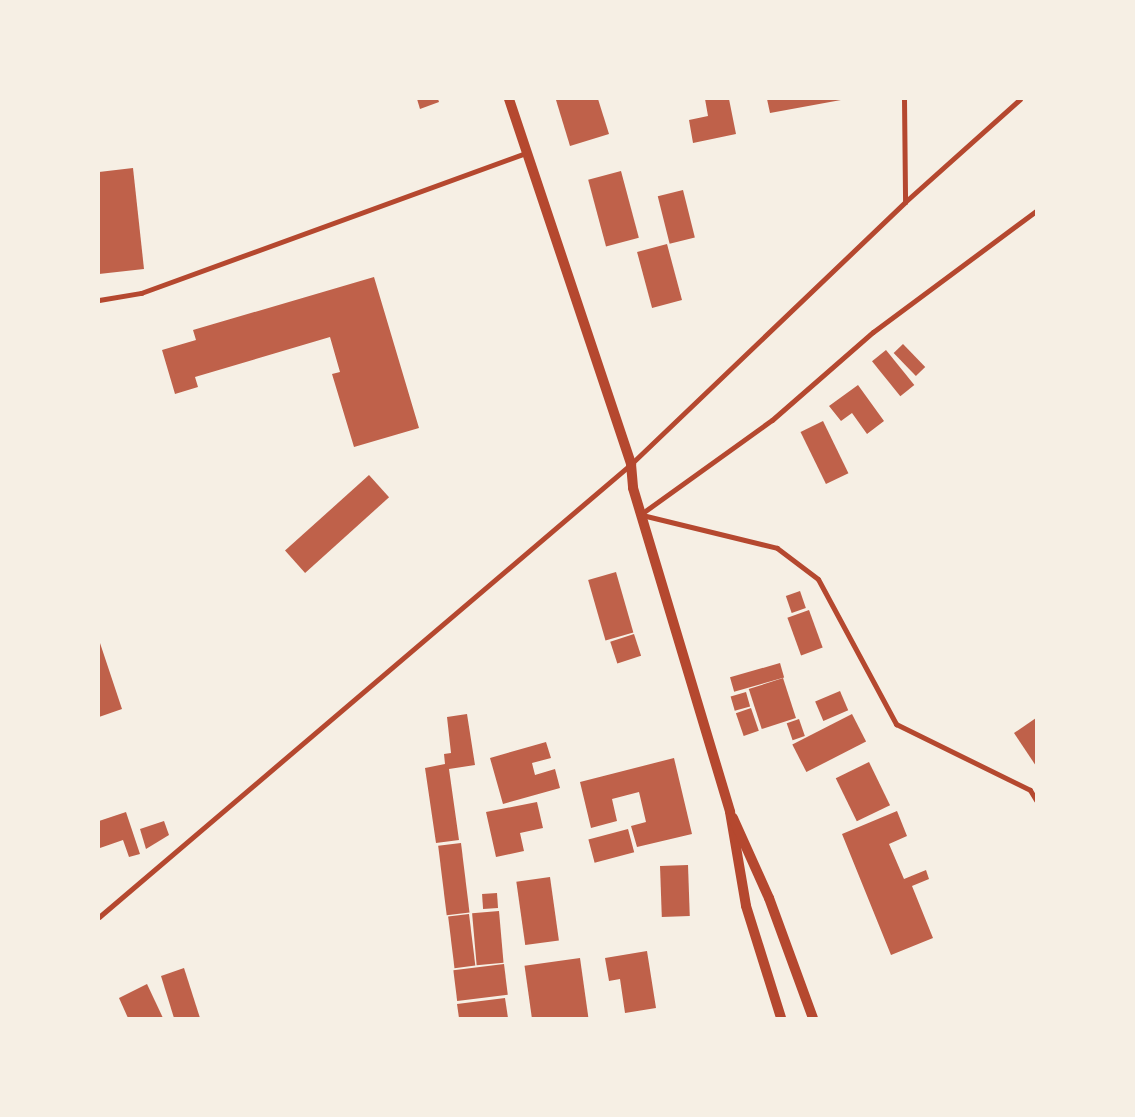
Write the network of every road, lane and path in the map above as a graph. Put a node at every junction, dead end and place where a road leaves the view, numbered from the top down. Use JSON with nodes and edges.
{"nodes":[{"id":1,"x":509,"y":99,"type":"edge"},
{"id":2,"x":904,"y":99,"type":"edge"},
{"id":3,"x":1020,"y":99,"type":"edge"},
{"id":4,"x":528,"y":152,"type":"junction"},
{"id":5,"x":905,"y":202,"type":"junction"},
{"id":6,"x":1036,"y":210,"type":"edge"},
{"id":7,"x":99,"y":300,"type":"edge"},
{"id":8,"x":631,"y":464,"type":"junction"},
{"id":9,"x":641,"y":514,"type":"junction"},
{"id":10,"x":1036,"y":786,"type":"edge"},
{"id":11,"x":1030,"y":790,"type":"junction"},
{"id":12,"x":1036,"y":800,"type":"edge"},
{"id":13,"x":730,"y":812,"type":"junction"},
{"id":14,"x":99,"y":918,"type":"edge"},
{"id":15,"x":781,"y":1018,"type":"edge"},
{"id":16,"x":813,"y":1018,"type":"edge"}],
"edges":[{"from":1,"to":4,"type":"main road"},
{"from":2,"to":5,"type":"street"},
{"from":3,"to":5,"type":"street"},
{"from":4,"to":7,"type":"street"},
{"from":4,"to":8,"type":"main road"},
{"from":5,"to":8,"type":"street"},
{"from":6,"to":9,"type":"street"},
{"from":8,"to":9,"type":"main road"},
{"from":8,"to":14,"type":"street"},
{"from":9,"to":11,"type":"street"},
{"from":9,"to":13,"type":"main road"},
{"from":10,"to":11,"type":"street"},
{"from":11,"to":12,"type":"street"},
{"from":13,"to":15,"type":"main road"},
{"from":13,"to":16,"type":"main road"}]}
